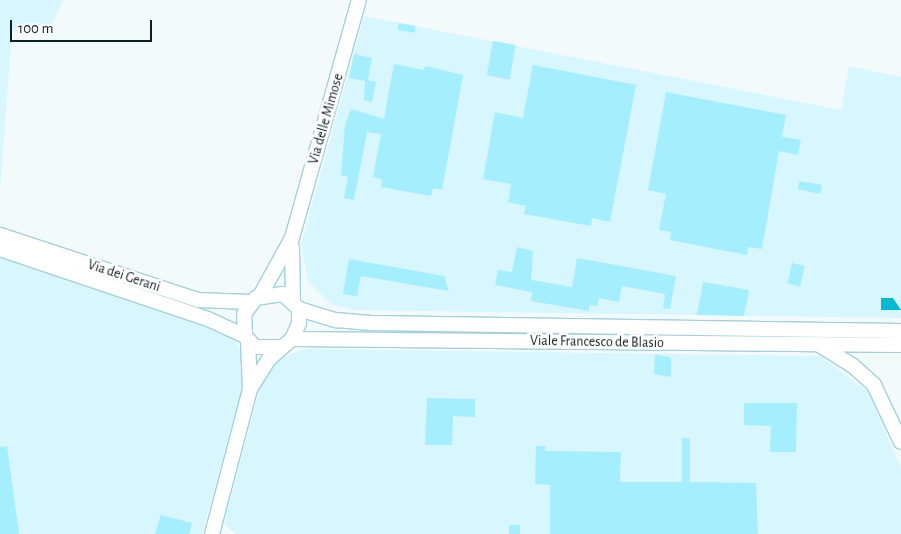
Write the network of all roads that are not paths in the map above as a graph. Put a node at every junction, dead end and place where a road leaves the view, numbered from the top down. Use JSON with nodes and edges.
{"nodes":[{"id":1,"x":359,"y":0,"type":"edge"},
{"id":2,"x":0,"y":235,"type":"edge"},
{"id":3,"x":292,"y":238,"type":"junction"},
{"id":4,"x":0,"y":249,"type":"edge"},
{"id":5,"x":256,"y":299,"type":"junction"},
{"id":6,"x":296,"y":305,"type":"junction"},
{"id":7,"x":901,"y":331,"type":"edge"},
{"id":8,"x":247,"y":339,"type":"junction"},
{"id":9,"x":287,"y":343,"type":"junction"},
{"id":10,"x":818,"y":344,"type":"junction"},
{"id":11,"x":901,"y":345,"type":"edge"},
{"id":12,"x":250,"y":388,"type":"junction"},
{"id":13,"x":901,"y":442,"type":"edge"},
{"id":14,"x":212,"y":534,"type":"edge"}],
"edges":[{"from":1,"to":3,"type":"street","name":"Via delle Mimose"},
{"from":2,"to":5,"type":"street","name":"Via dei Gerani"},
{"from":3,"to":5,"type":"street","name":"Via delle Mimose"},
{"from":3,"to":6,"type":"street","name":"Via delle Mimose"},
{"from":4,"to":8,"type":"street","name":"Via dei Gerani"},
{"from":5,"to":6,"type":"street"},
{"from":5,"to":8,"type":"street"},
{"from":6,"to":7,"type":"street","name":"Viale Francesco de Blasio"},
{"from":6,"to":9,"type":"street"},
{"from":8,"to":9,"type":"street"},
{"from":8,"to":12,"type":"street"},
{"from":9,"to":10,"type":"street","name":"Viale Francesco de Blasio"},
{"from":9,"to":12,"type":"street"},
{"from":10,"to":11,"type":"street","name":"Viale Francesco de Blasio"},
{"from":10,"to":13,"type":"street"},
{"from":12,"to":14,"type":"street"}]}
